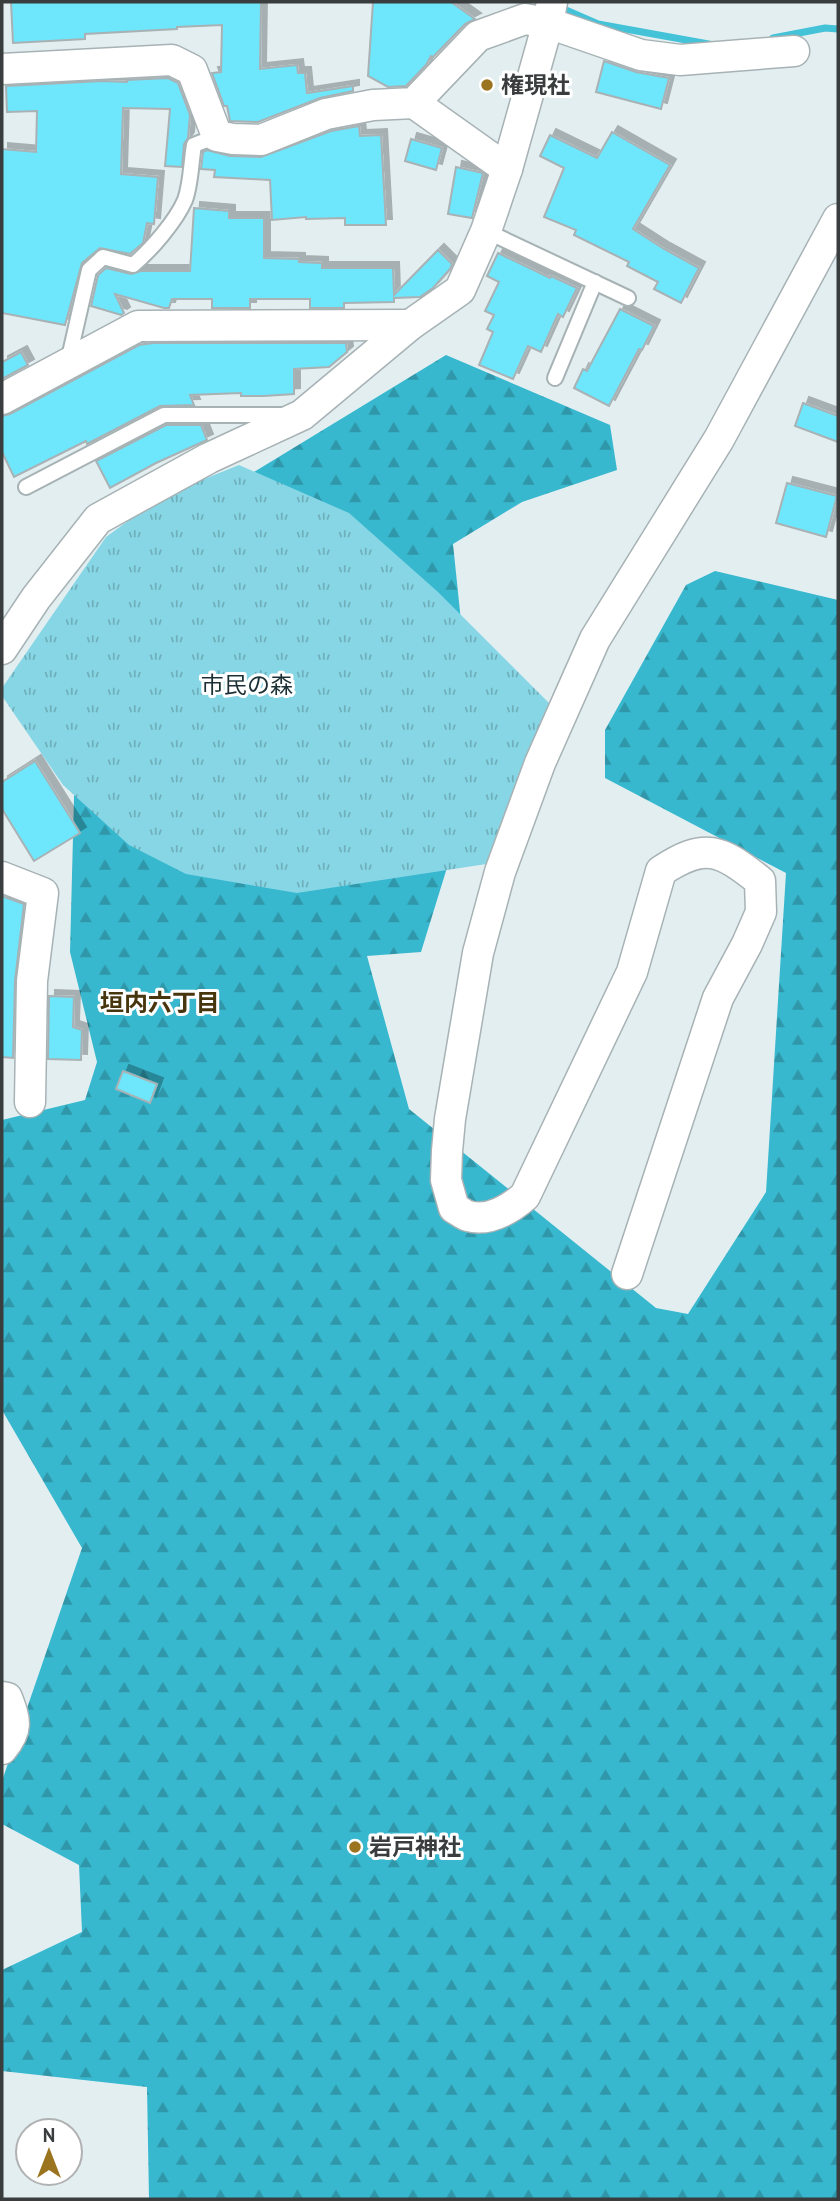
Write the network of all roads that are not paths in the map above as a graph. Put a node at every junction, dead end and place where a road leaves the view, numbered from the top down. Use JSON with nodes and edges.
{"nodes":[{"id":1,"x":550,"y":11,"type":"edge"},
{"id":2,"x":794,"y":51,"type":"dead end"},
{"id":3,"x":2,"y":69,"type":"edge"},
{"id":4,"x":414,"y":103,"type":"junction"},
{"id":5,"x":217,"y":136,"type":"junction"},
{"id":6,"x":506,"y":169,"type":"junction"},
{"id":7,"x":838,"y":219,"type":"edge"},
{"id":8,"x":486,"y":231,"type":"junction"},
{"id":9,"x":595,"y":282,"type":"junction"},
{"id":10,"x":628,"y":298,"type":"dead end"},
{"id":11,"x":410,"y":325,"type":"junction"},
{"id":12,"x":68,"y":363,"type":"junction"},
{"id":13,"x":555,"y":378,"type":"dead end"},
{"id":14,"x":2,"y":399,"type":"edge"},
{"id":15,"x":302,"y":415,"type":"junction"},
{"id":16,"x":26,"y":487,"type":"dead end"},
{"id":17,"x":2,"y":649,"type":"edge"},
{"id":18,"x":2,"y":877,"type":"edge"},
{"id":19,"x":30,"y":1102,"type":"dead end"},
{"id":20,"x":627,"y":1274,"type":"dead end"},
{"id":21,"x":2,"y":1697,"type":"edge"},
{"id":22,"x":2,"y":1748,"type":"edge"}],
"edges":[{"from":1,"to":2,"type":"street"},
{"from":1,"to":4,"type":"street"},
{"from":1,"to":6,"type":"street"},
{"from":3,"to":5,"type":"street"},
{"from":4,"to":5,"type":"street"},
{"from":4,"to":6,"type":"street"},
{"from":5,"to":12,"type":"lane"},
{"from":6,"to":8,"type":"street"},
{"from":7,"to":20,"type":"street"},
{"from":8,"to":9,"type":"lane"},
{"from":8,"to":11,"type":"street"},
{"from":9,"to":10,"type":"lane"},
{"from":9,"to":13,"type":"lane"},
{"from":11,"to":12,"type":"street"},
{"from":11,"to":15,"type":"street"},
{"from":12,"to":14,"type":"street"},
{"from":15,"to":16,"type":"lane"},
{"from":15,"to":17,"type":"street"},
{"from":18,"to":19,"type":"street"},
{"from":21,"to":22,"type":"street"}]}
